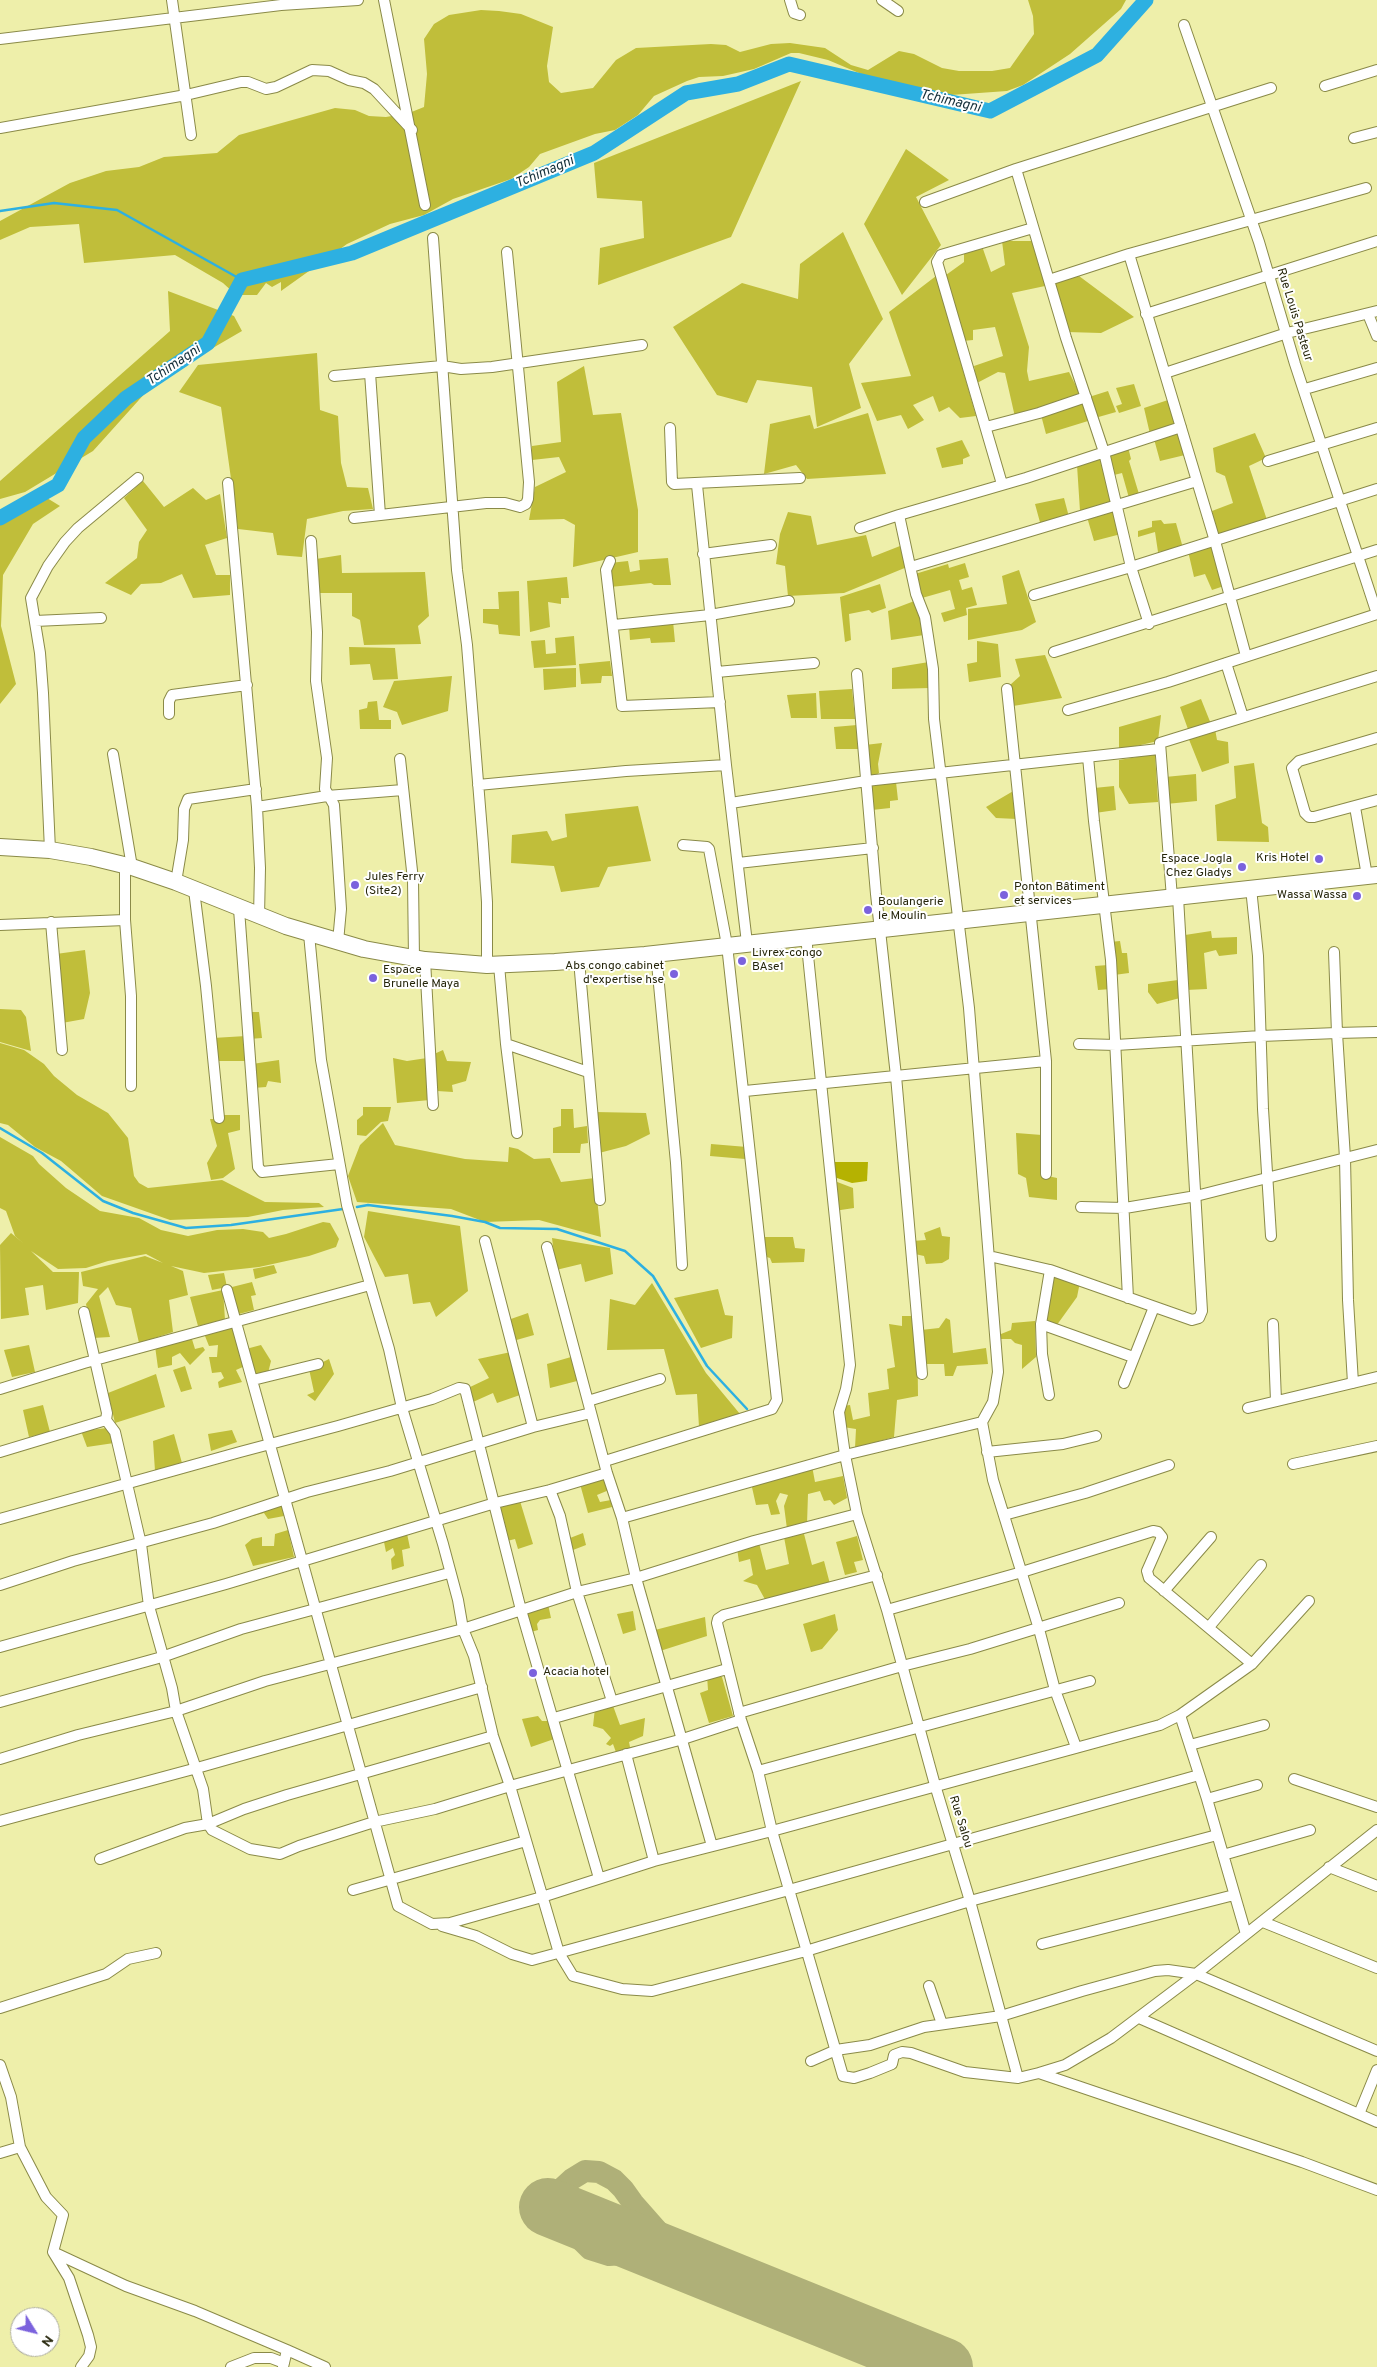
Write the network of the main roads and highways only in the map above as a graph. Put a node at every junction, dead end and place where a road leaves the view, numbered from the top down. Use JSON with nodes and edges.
{"nodes":[{"id":1,"x":0,"y":847,"type":"edge"},
{"id":2,"x":1372,"y":876,"type":"edge"}],
"edges":[{"from":1,"to":2,"type":"highway"}]}
